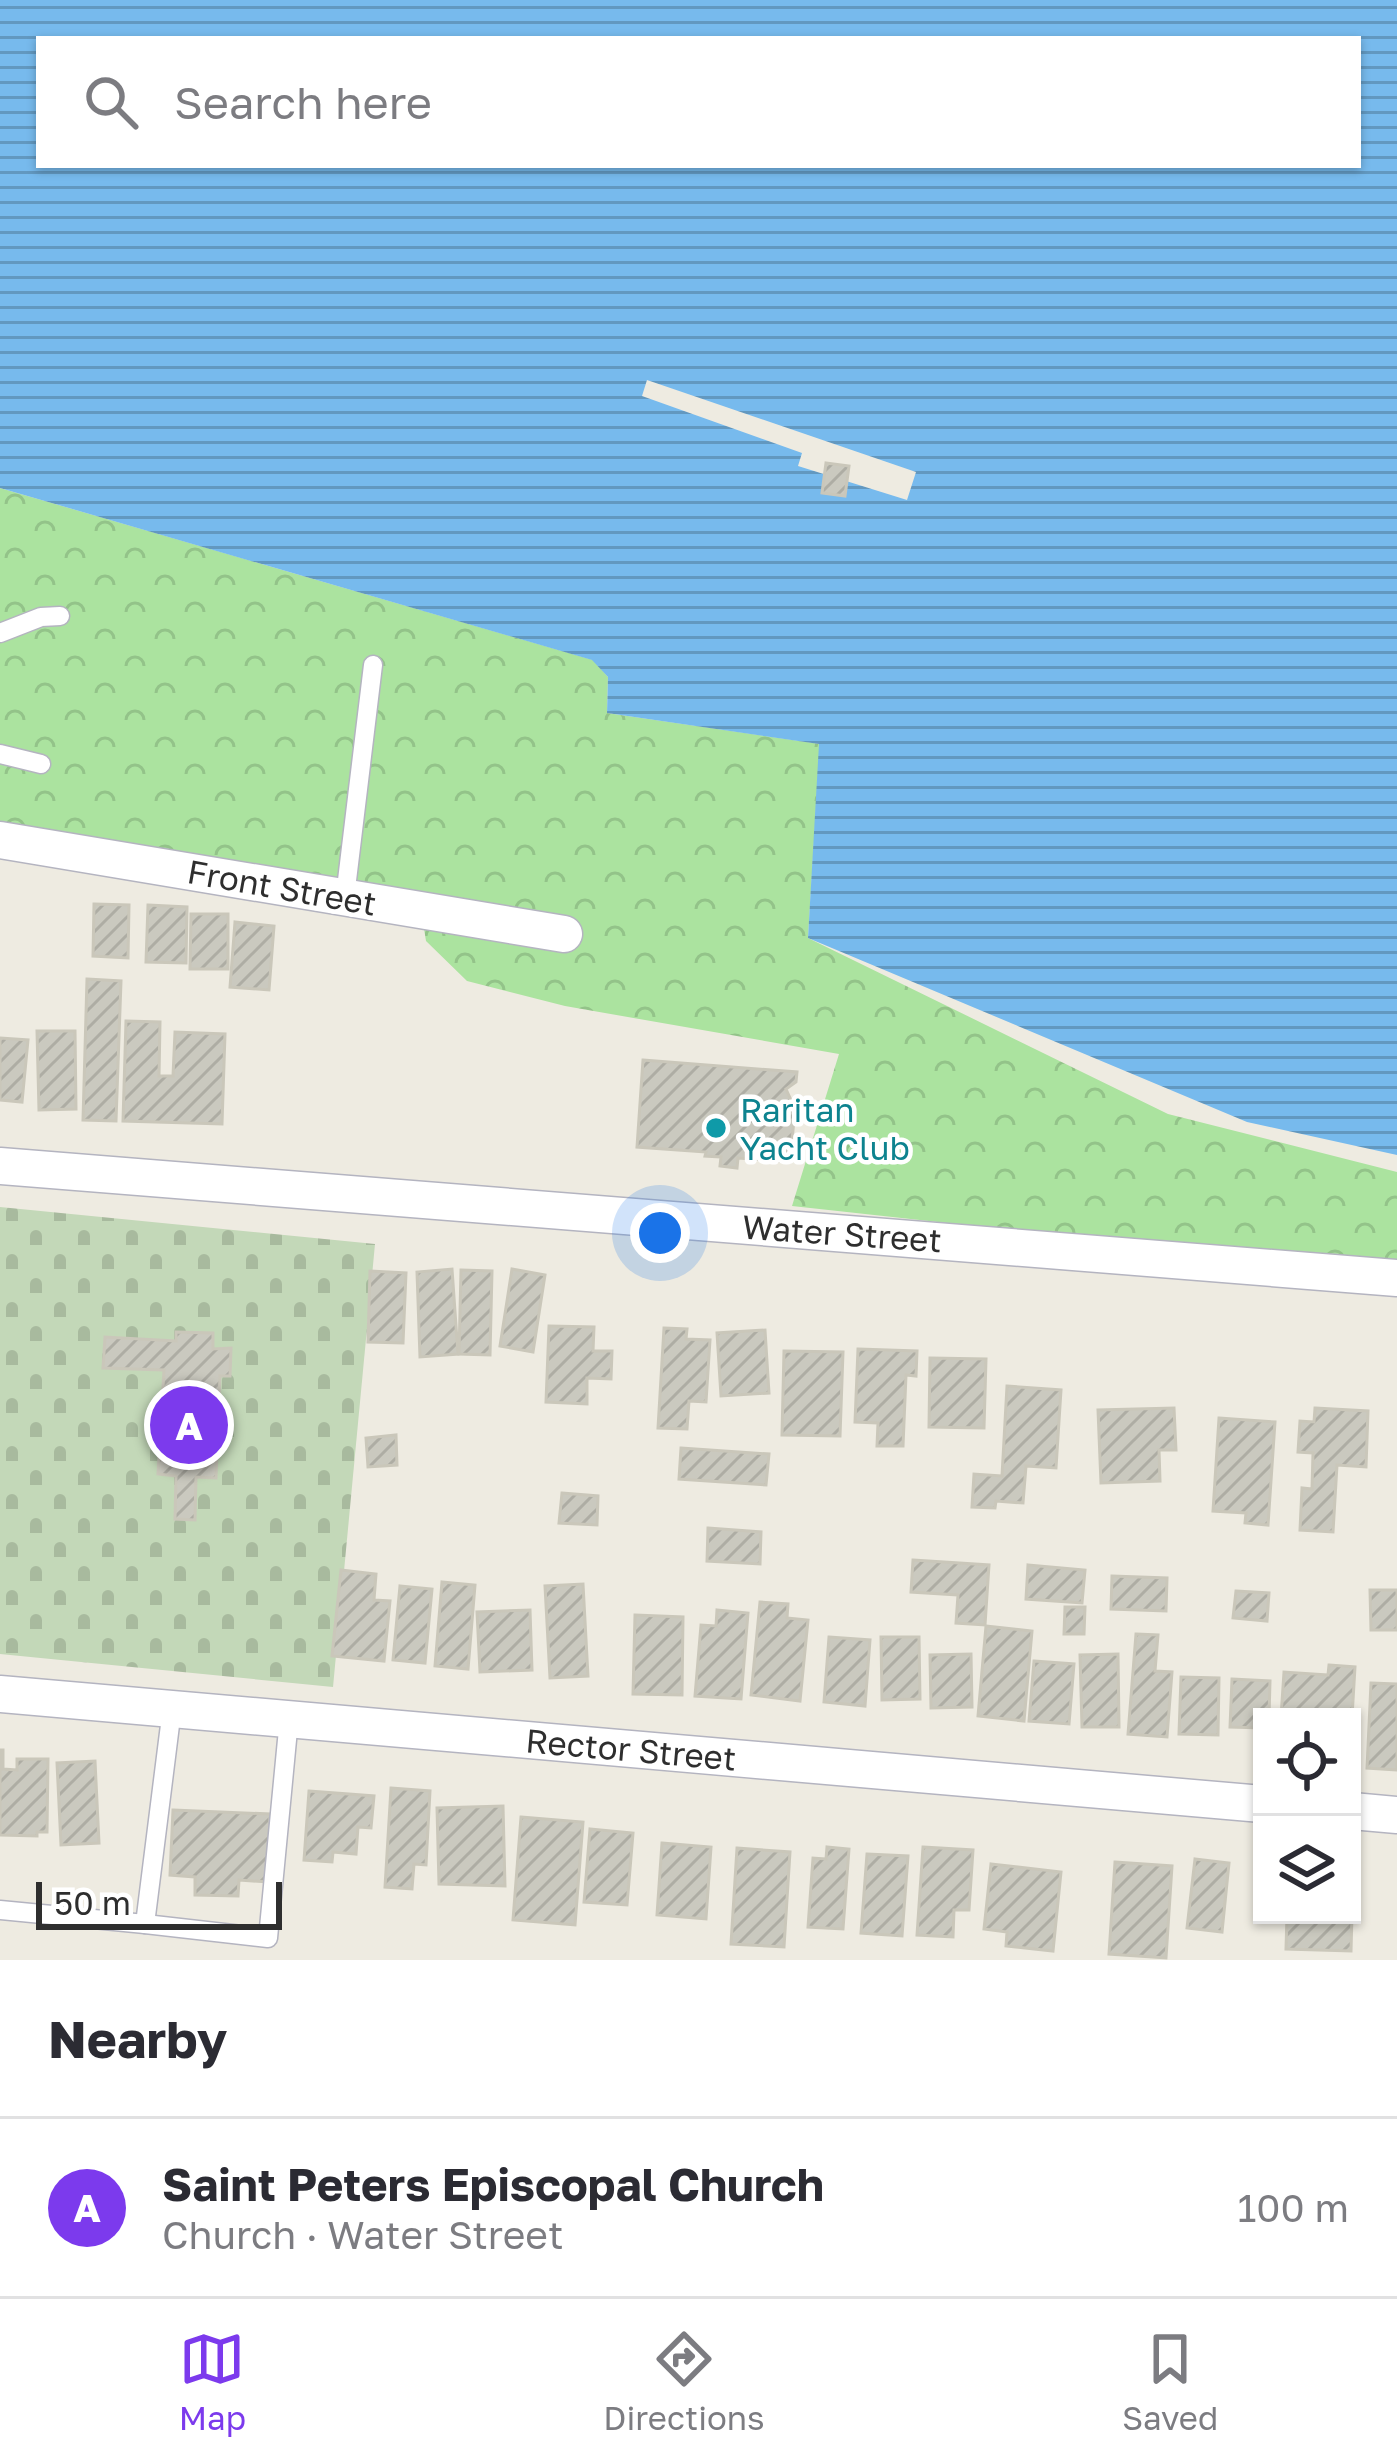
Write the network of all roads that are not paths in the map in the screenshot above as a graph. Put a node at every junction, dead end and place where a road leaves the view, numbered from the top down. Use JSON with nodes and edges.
{"nodes":[{"id":1,"x":60,"y":616,"type":"dead end"},
{"id":2,"x":0,"y":633,"type":"edge"},
{"id":3,"x":373,"y":665,"type":"dead end"},
{"id":4,"x":0,"y":754,"type":"edge"},
{"id":5,"x":41,"y":764,"type":"dead end"},
{"id":6,"x":0,"y":840,"type":"edge"},
{"id":7,"x":345,"y":897,"type":"junction"},
{"id":8,"x":564,"y":934,"type":"dead end"},
{"id":9,"x":0,"y":1166,"type":"edge"},
{"id":10,"x":1397,"y":1278,"type":"edge"},
{"id":11,"x":0,"y":1694,"type":"edge"},
{"id":12,"x":172,"y":1709,"type":"junction"},
{"id":13,"x":289,"y":1719,"type":"junction"},
{"id":14,"x":1253,"y":1803,"type":"edge"},
{"id":15,"x":1361,"y":1812,"type":"edge"},
{"id":16,"x":1397,"y":1815,"type":"edge"},
{"id":17,"x":0,"y":1910,"type":"edge"},
{"id":18,"x":145,"y":1924,"type":"junction"}],
"edges":[{"from":1,"to":2,"type":"lane"},
{"from":3,"to":7,"type":"lane"},
{"from":4,"to":5,"type":"lane"},
{"from":6,"to":7,"type":"street","name":"Front Street"},
{"from":7,"to":8,"type":"street","name":"Front Street"},
{"from":9,"to":10,"type":"street","name":"Water Street"},
{"from":11,"to":12,"type":"street","name":"Rector Street"},
{"from":12,"to":13,"type":"street","name":"Rector Street"},
{"from":12,"to":18,"type":"lane"},
{"from":13,"to":14,"type":"street","name":"Rector Street"},
{"from":13,"to":18,"type":"lane"},
{"from":15,"to":16,"type":"street"},
{"from":17,"to":18,"type":"lane"}]}
